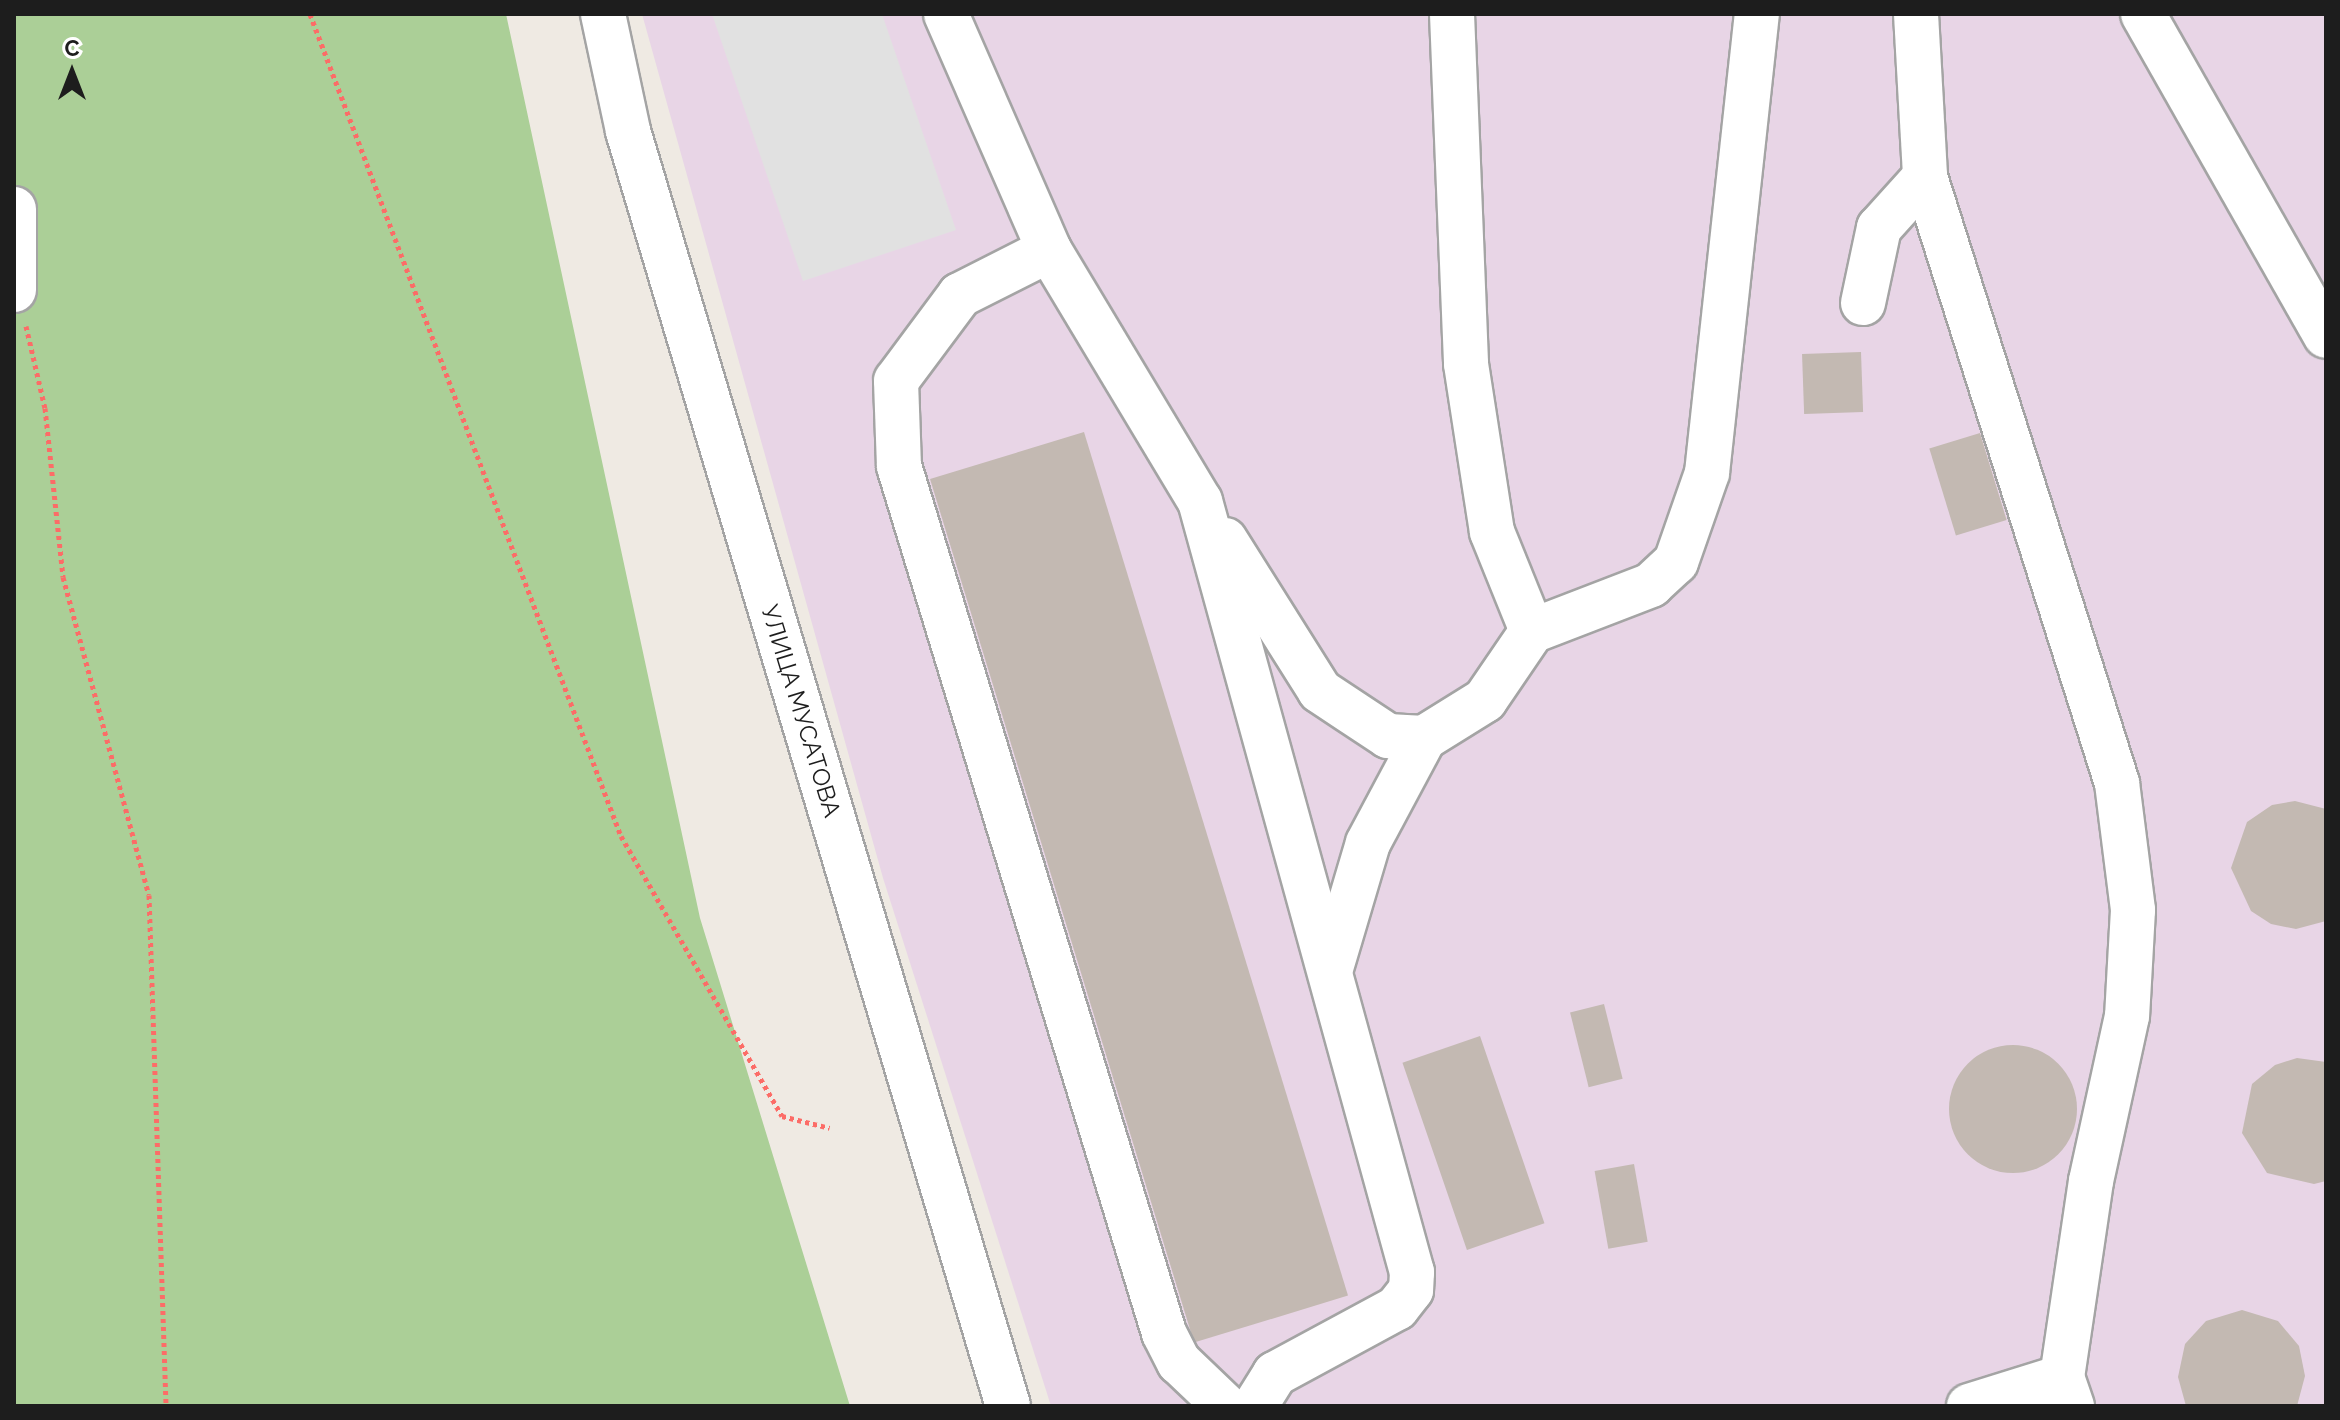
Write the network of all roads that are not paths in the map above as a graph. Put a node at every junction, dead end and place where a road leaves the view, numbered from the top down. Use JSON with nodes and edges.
{"nodes":[{"id":1,"x":603,"y":14,"type":"edge"},
{"id":2,"x":946,"y":14,"type":"edge"},
{"id":3,"x":1452,"y":14,"type":"edge"},
{"id":4,"x":1757,"y":14,"type":"edge"},
{"id":5,"x":1916,"y":14,"type":"edge"},
{"id":6,"x":2143,"y":14,"type":"edge"},
{"id":7,"x":1925,"y":177,"type":"junction"},
{"id":8,"x":14,"y":209,"type":"edge"},
{"id":9,"x":1049,"y":250,"type":"junction"},
{"id":10,"x":15,"y":288,"type":"edge"},
{"id":11,"x":1863,"y":303,"type":"dead end"},
{"id":12,"x":2326,"y":336,"type":"edge"},
{"id":13,"x":1200,"y":501,"type":"junction"},
{"id":14,"x":1532,"y":631,"type":"junction"},
{"id":15,"x":1424,"y":738,"type":"junction"},
{"id":16,"x":1331,"y":968,"type":"junction"},
{"id":17,"x":2067,"y":1392,"type":"edge"},
{"id":18,"x":1008,"y":1406,"type":"edge"},
{"id":19,"x":1225,"y":1406,"type":"edge"},
{"id":20,"x":1255,"y":1406,"type":"edge"},
{"id":21,"x":1969,"y":1406,"type":"edge"}],
"edges":[{"from":1,"to":18,"type":"street","name":"УЛИЦА МУСАТОВА"},
{"from":2,"to":9,"type":"street"},
{"from":3,"to":14,"type":"street"},
{"from":4,"to":14,"type":"street"},
{"from":5,"to":7,"type":"street"},
{"from":6,"to":12,"type":"street"},
{"from":7,"to":11,"type":"street"},
{"from":7,"to":17,"type":"street"},
{"from":8,"to":10,"type":"street"},
{"from":9,"to":13,"type":"street"},
{"from":9,"to":19,"type":"street"},
{"from":13,"to":15,"type":"street"},
{"from":13,"to":16,"type":"street"},
{"from":14,"to":15,"type":"street"},
{"from":15,"to":16,"type":"street"},
{"from":16,"to":20,"type":"street"},
{"from":17,"to":21,"type":"street"}]}
